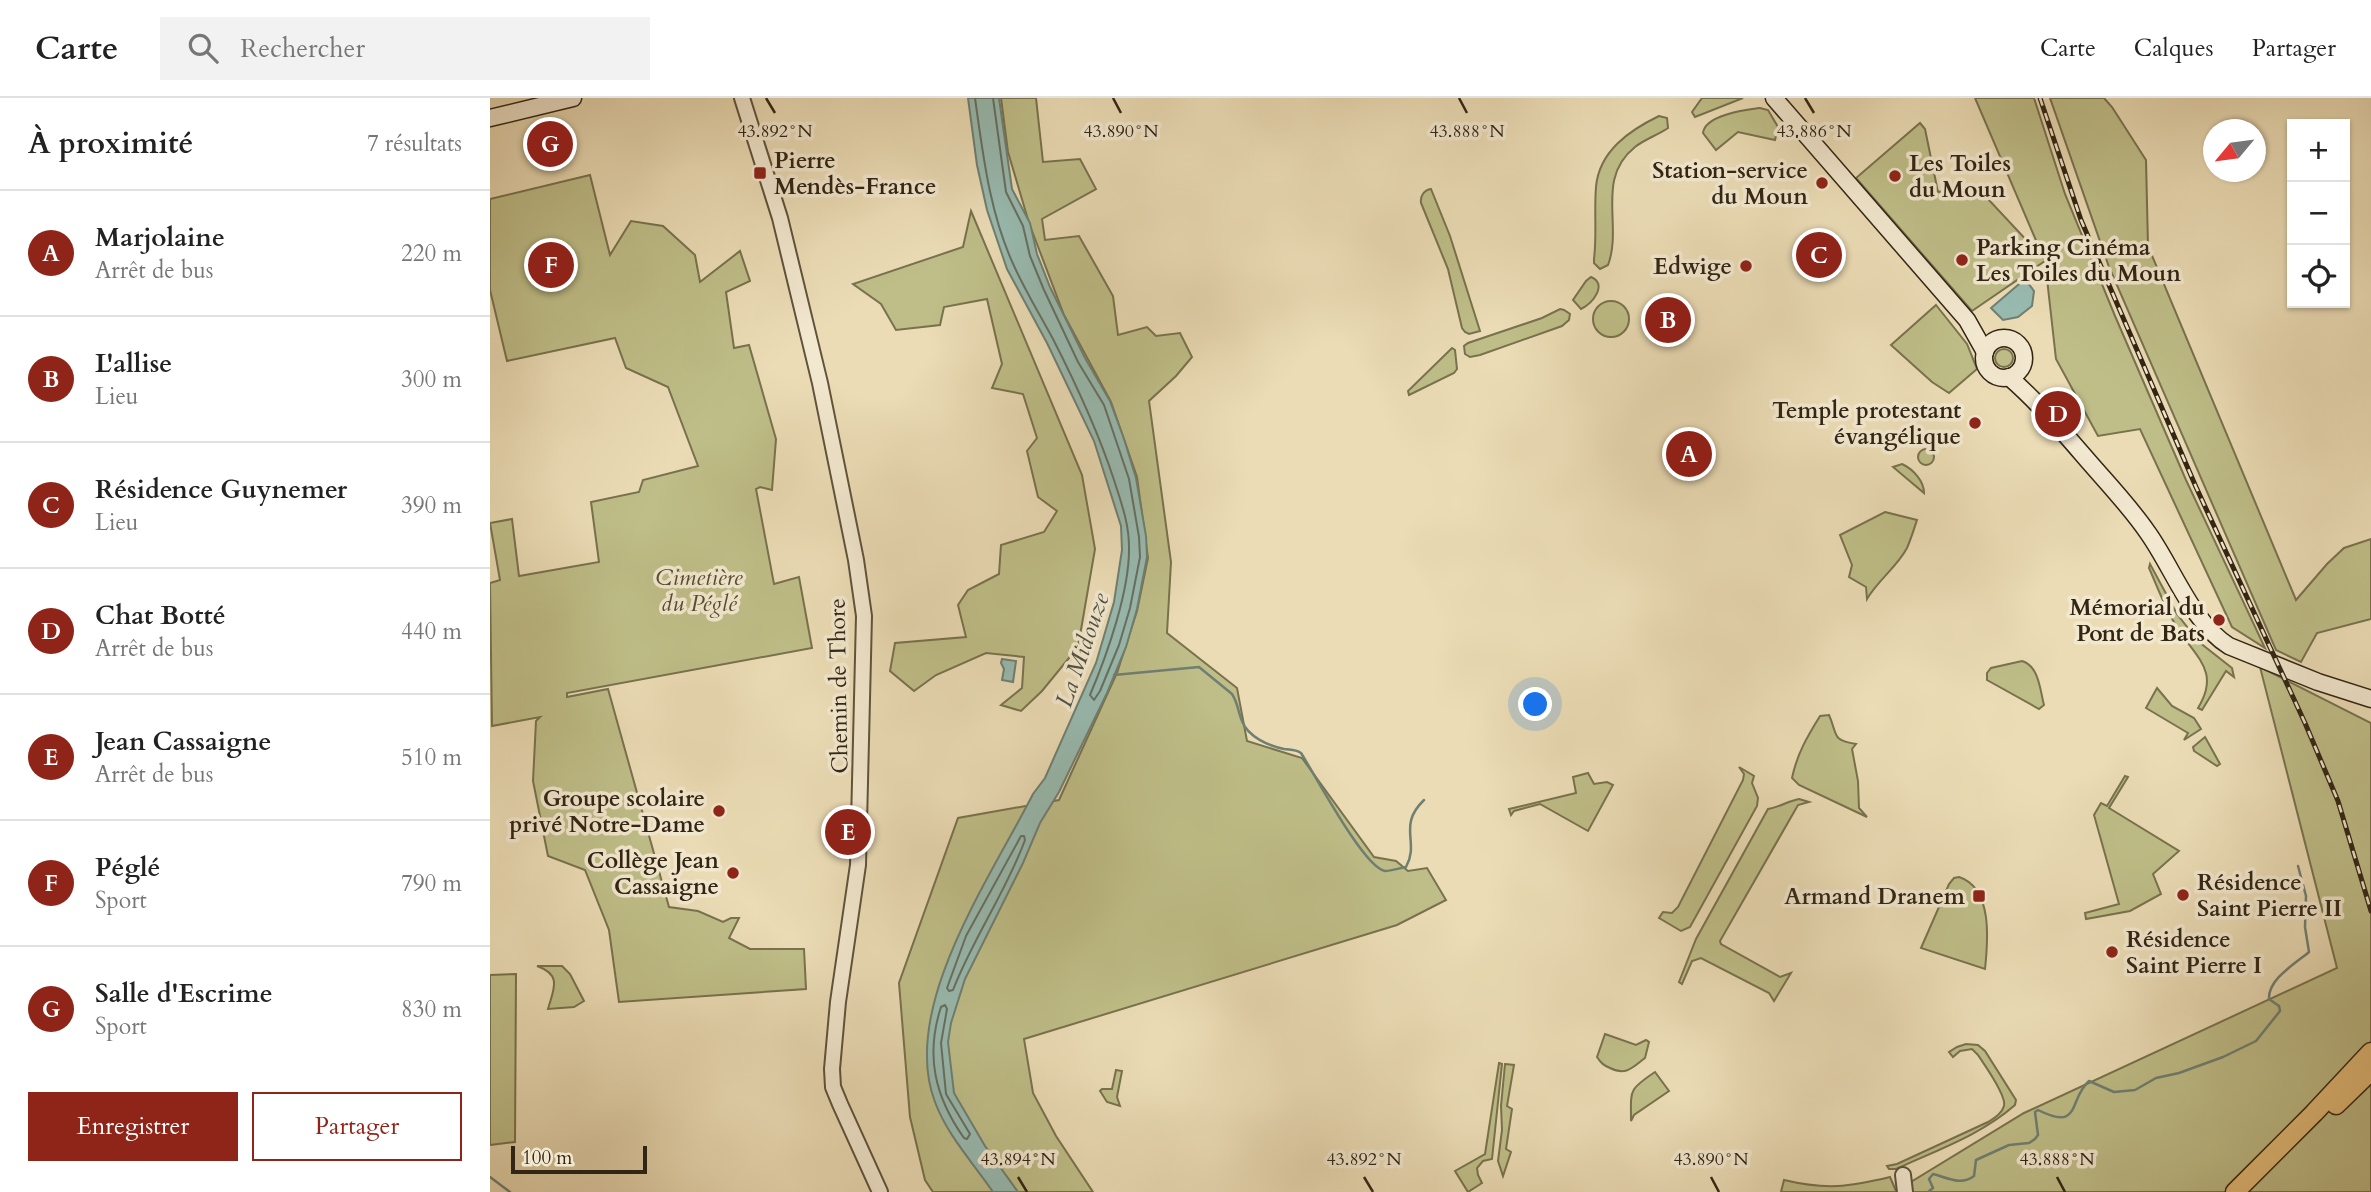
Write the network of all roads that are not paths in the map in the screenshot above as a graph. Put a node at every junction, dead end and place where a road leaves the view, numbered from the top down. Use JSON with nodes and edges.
{"nodes":[{"id":1,"x":573,"y":98,"type":"edge"},
{"id":2,"x":742,"y":98,"type":"edge"},
{"id":3,"x":1774,"y":98,"type":"edge"},
{"id":4,"x":490,"y":118,"type":"edge"},
{"id":5,"x":1990,"y":346,"type":"junction"},
{"id":6,"x":2014,"y":373,"type":"junction"},
{"id":7,"x":2318,"y":682,"type":"junction"},
{"id":8,"x":2371,"y":699,"type":"edge"},
{"id":9,"x":2371,"y":710,"type":"edge"},
{"id":10,"x":2371,"y":1052,"type":"edge"},
{"id":11,"x":2371,"y":1071,"type":"edge"},
{"id":12,"x":1903,"y":1175,"type":"dead end"},
{"id":13,"x":880,"y":1192,"type":"edge"},
{"id":14,"x":1905,"y":1192,"type":"edge"},
{"id":15,"x":2235,"y":1192,"type":"edge"},
{"id":16,"x":2246,"y":1192,"type":"edge"}],
"edges":[{"from":1,"to":4,"type":"main road"},
{"from":2,"to":13,"type":"street","name":"Chemin de Thore"},
{"from":3,"to":5,"type":"main road"},
{"from":5,"to":6,"type":"main road"},
{"from":5,"to":6,"type":"main road"},
{"from":6,"to":7,"type":"main road"},
{"from":7,"to":8,"type":"main road"},
{"from":7,"to":9,"type":"main road"},
{"from":10,"to":15,"type":"main road"},
{"from":11,"to":16,"type":"main road"},
{"from":12,"to":14,"type":"street"}]}
